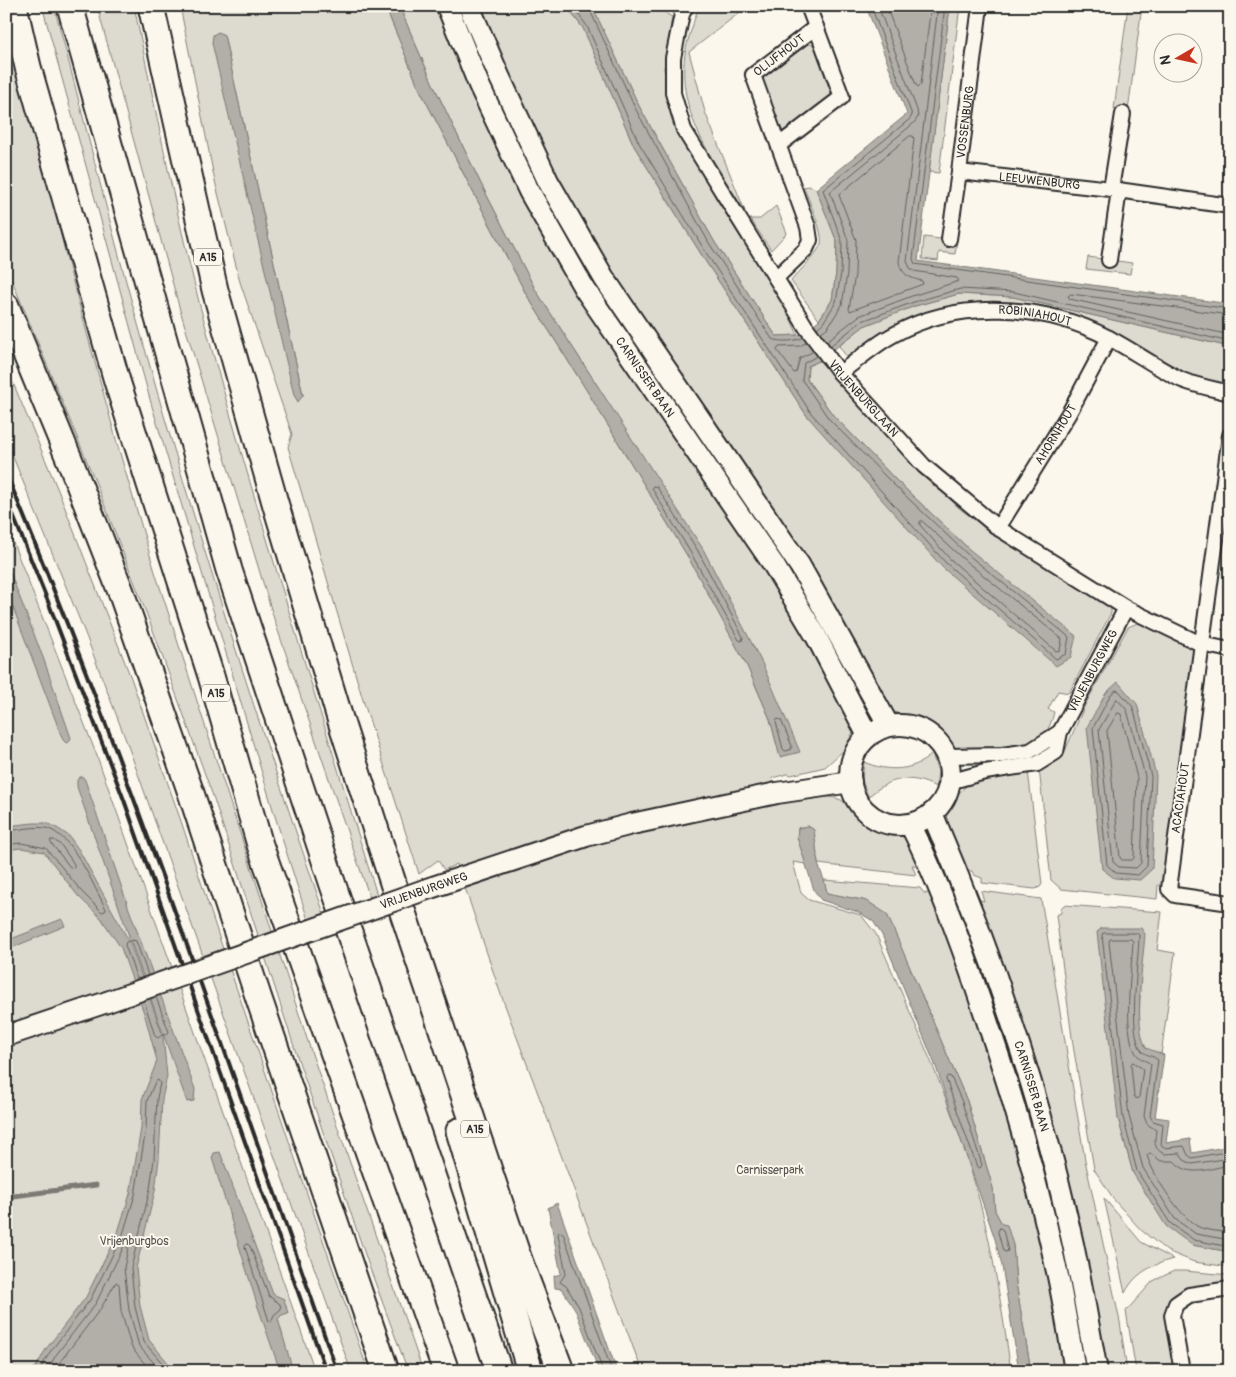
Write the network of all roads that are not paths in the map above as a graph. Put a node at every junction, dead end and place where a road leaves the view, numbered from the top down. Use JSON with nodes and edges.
{"nodes":[{"id":1,"x":14,"y":6,"type":"edge"},
{"id":2,"x":70,"y":6,"type":"edge"},
{"id":3,"x":152,"y":6,"type":"edge"},
{"id":4,"x":447,"y":6,"type":"edge"},
{"id":5,"x":469,"y":6,"type":"edge"},
{"id":6,"x":686,"y":6,"type":"edge"},
{"id":7,"x":808,"y":6,"type":"edge"},
{"id":8,"x":980,"y":6,"type":"edge"},
{"id":9,"x":816,"y":28,"type":"junction"},
{"id":10,"x":1123,"y":114,"type":"dead end"},
{"id":11,"x":779,"y":145,"type":"junction"},
{"id":12,"x":959,"y":172,"type":"junction"},
{"id":13,"x":1115,"y":190,"type":"junction"},
{"id":14,"x":1230,"y":206,"type":"edge"},
{"id":15,"x":949,"y":239,"type":"dead end"},
{"id":16,"x":1109,"y":260,"type":"dead end"},
{"id":17,"x":776,"y":278,"type":"junction"},
{"id":18,"x":6,"y":306,"type":"edge"},
{"id":19,"x":1109,"y":338,"type":"junction"},
{"id":20,"x":840,"y":373,"type":"junction"},
{"id":21,"x":1230,"y":393,"type":"edge"},
{"id":22,"x":1230,"y":435,"type":"edge"},
{"id":23,"x":998,"y":528,"type":"junction"},
{"id":24,"x":1126,"y":608,"type":"junction"},
{"id":25,"x":1202,"y":644,"type":"junction"},
{"id":26,"x":1230,"y":650,"type":"edge"},
{"id":27,"x":889,"y":726,"type":"junction"},
{"id":28,"x":1060,"y":732,"type":"junction"},
{"id":29,"x":868,"y":736,"type":"junction"},
{"id":30,"x":946,"y":756,"type":"junction"},
{"id":31,"x":850,"y":782,"type":"junction"},
{"id":32,"x":949,"y":782,"type":"junction"},
{"id":33,"x":932,"y":813,"type":"junction"},
{"id":34,"x":910,"y":824,"type":"junction"},
{"id":35,"x":394,"y":886,"type":"junction"},
{"id":36,"x":1230,"y":903,"type":"edge"},
{"id":37,"x":6,"y":1036,"type":"edge"},
{"id":38,"x":1230,"y":1289,"type":"edge"},
{"id":39,"x":386,"y":1371,"type":"edge"},
{"id":40,"x":446,"y":1371,"type":"edge"},
{"id":41,"x":499,"y":1371,"type":"edge"},
{"id":42,"x":530,"y":1371,"type":"edge"},
{"id":43,"x":561,"y":1371,"type":"edge"},
{"id":44,"x":1075,"y":1371,"type":"edge"},
{"id":45,"x":1097,"y":1371,"type":"edge"},
{"id":46,"x":1182,"y":1371,"type":"edge"}],
"edges":[{"from":1,"to":40,"type":"highway","number":"A15"},
{"from":2,"to":41,"type":"highway"},
{"from":3,"to":35,"type":"highway","number":"A15"},
{"from":4,"to":29,"type":"main road","name":"CARNISSER BAAN"},
{"from":5,"to":27,"type":"main road","name":"CARNISSER BAAN"},
{"from":6,"to":17,"type":"street","name":"VRIJENBURGLAAN"},
{"from":7,"to":9,"type":"street","name":"OLIJFHOUT"},
{"from":8,"to":12,"type":"street","name":"VOSSENBURG"},
{"from":9,"to":11,"type":"street","name":"OLIJFHOUT"},
{"from":9,"to":11,"type":"street","name":"OLIJFHOUT"},
{"from":10,"to":13,"type":"street"},
{"from":11,"to":17,"type":"street","name":"OLIJFHOUT"},
{"from":12,"to":13,"type":"street","name":"LEEUWENBURG"},
{"from":12,"to":15,"type":"street","name":"VOSSENBURG"},
{"from":13,"to":14,"type":"street","name":"LEEUWENBURG"},
{"from":13,"to":16,"type":"street"},
{"from":17,"to":20,"type":"street","name":"VRIJENBURGLAAN"},
{"from":18,"to":39,"type":"highway"},
{"from":19,"to":20,"type":"street","name":"ROBINIAHOUT"},
{"from":19,"to":21,"type":"street","name":"ROBINIAHOUT"},
{"from":19,"to":23,"type":"street","name":"AHORNHOUT"},
{"from":20,"to":23,"type":"street","name":"VRIJENBURGLAAN"},
{"from":22,"to":25,"type":"street"},
{"from":23,"to":24,"type":"street","name":"VRIJENBURGLAAN"},
{"from":24,"to":25,"type":"street","name":"VRIJENBURGLAAN"},
{"from":24,"to":28,"type":"street","name":"VRIJENBURGWEG"},
{"from":25,"to":26,"type":"street","name":"VRIJENBURGLAAN"},
{"from":25,"to":36,"type":"street","name":"ACACIAHOUT"},
{"from":27,"to":29,"type":"main road"},
{"from":27,"to":30,"type":"main road"},
{"from":28,"to":30,"type":"street","name":"VRIJENBURGWEG"},
{"from":28,"to":32,"type":"street","name":"VRIJENBURGWEG"},
{"from":29,"to":31,"type":"main road"},
{"from":30,"to":32,"type":"main road"},
{"from":31,"to":34,"type":"main road"},
{"from":31,"to":37,"type":"main road","name":"VRIJENBURGWEG","bridge":true},
{"from":32,"to":33,"type":"main road"},
{"from":33,"to":34,"type":"main road"},
{"from":33,"to":45,"type":"main road","name":"CARNISSER BAAN"},
{"from":34,"to":44,"type":"main road","name":"CARNISSER BAAN"},
{"from":35,"to":42,"type":"highway","number":"A15"},
{"from":35,"to":43,"type":"highway","number":"A15"},
{"from":38,"to":46,"type":"street"}]}
